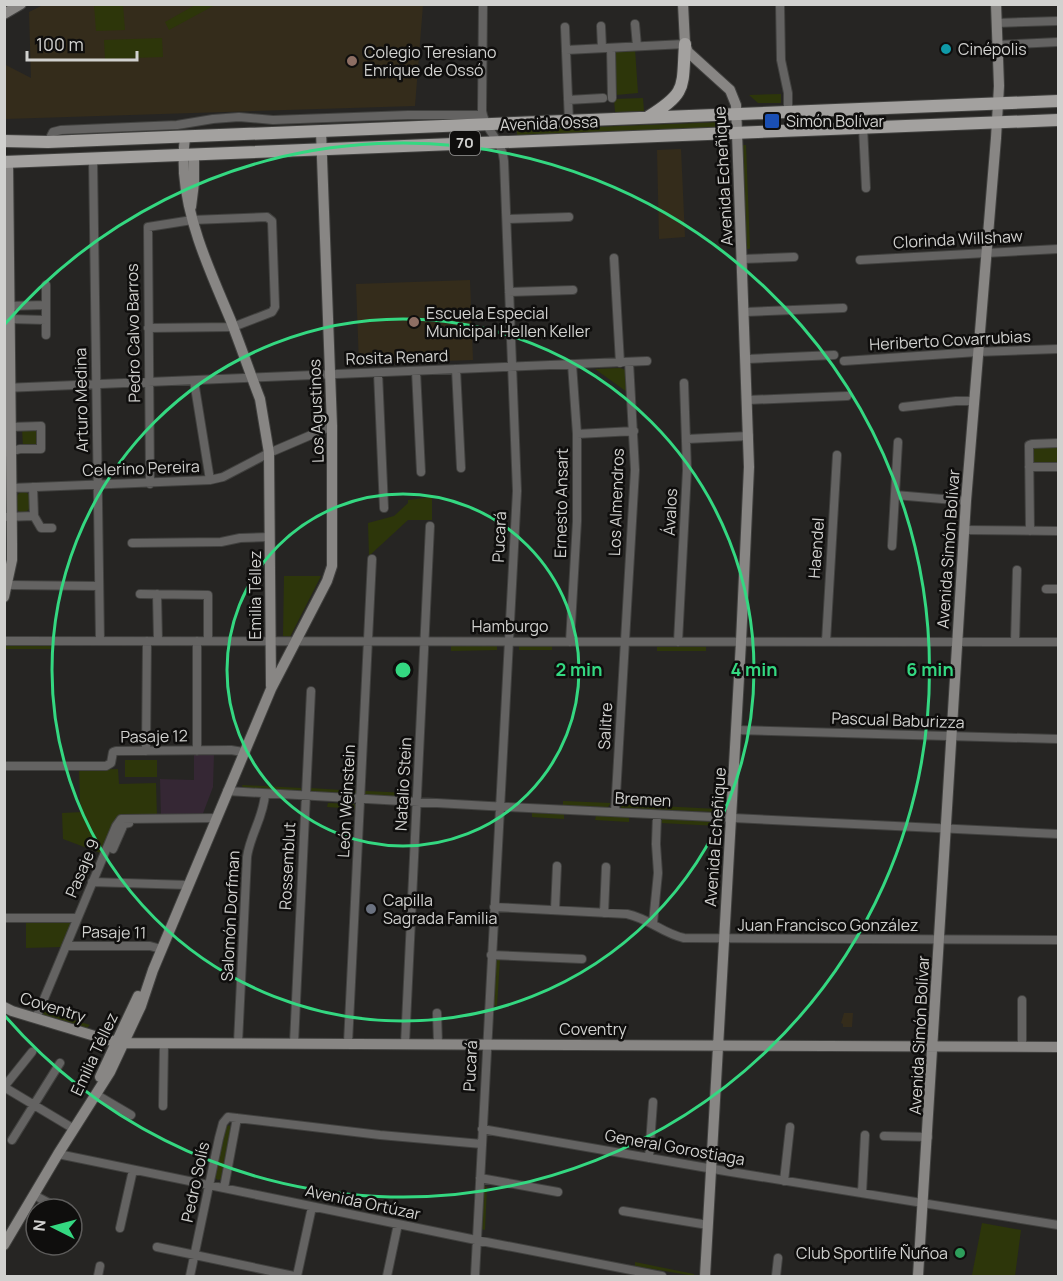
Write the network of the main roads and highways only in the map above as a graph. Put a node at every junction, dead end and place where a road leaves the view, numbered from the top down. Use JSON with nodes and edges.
{"nodes":[{"id":1,"x":685,"y":44,"type":"road end"},
{"id":2,"x":1059,"y":101,"type":"edge"},
{"id":3,"x":647,"y":118,"type":"junction"},
{"id":4,"x":1059,"y":120,"type":"edge"},
{"id":5,"x":4,"y":141,"type":"edge"},
{"id":6,"x":48,"y":142,"type":"junction"},
{"id":7,"x":48,"y":160,"type":"junction"},
{"id":8,"x":6,"y":162,"type":"edge"}],
"edges":[{"from":1,"to":3,"type":"main road"},
{"from":2,"to":3,"type":"main road","name":"Avenida Ossa","number":"70"},
{"from":3,"to":6,"type":"main road","name":"Avenida Ossa","number":"70"},
{"from":4,"to":7,"type":"main road","name":"Avenida Ossa","number":"70"},
{"from":5,"to":6,"type":"main road","name":"Avenida Ossa","number":"70"},
{"from":6,"to":7,"type":"main road"},
{"from":7,"to":8,"type":"main road","name":"Avenida Ossa","number":"70"}]}
